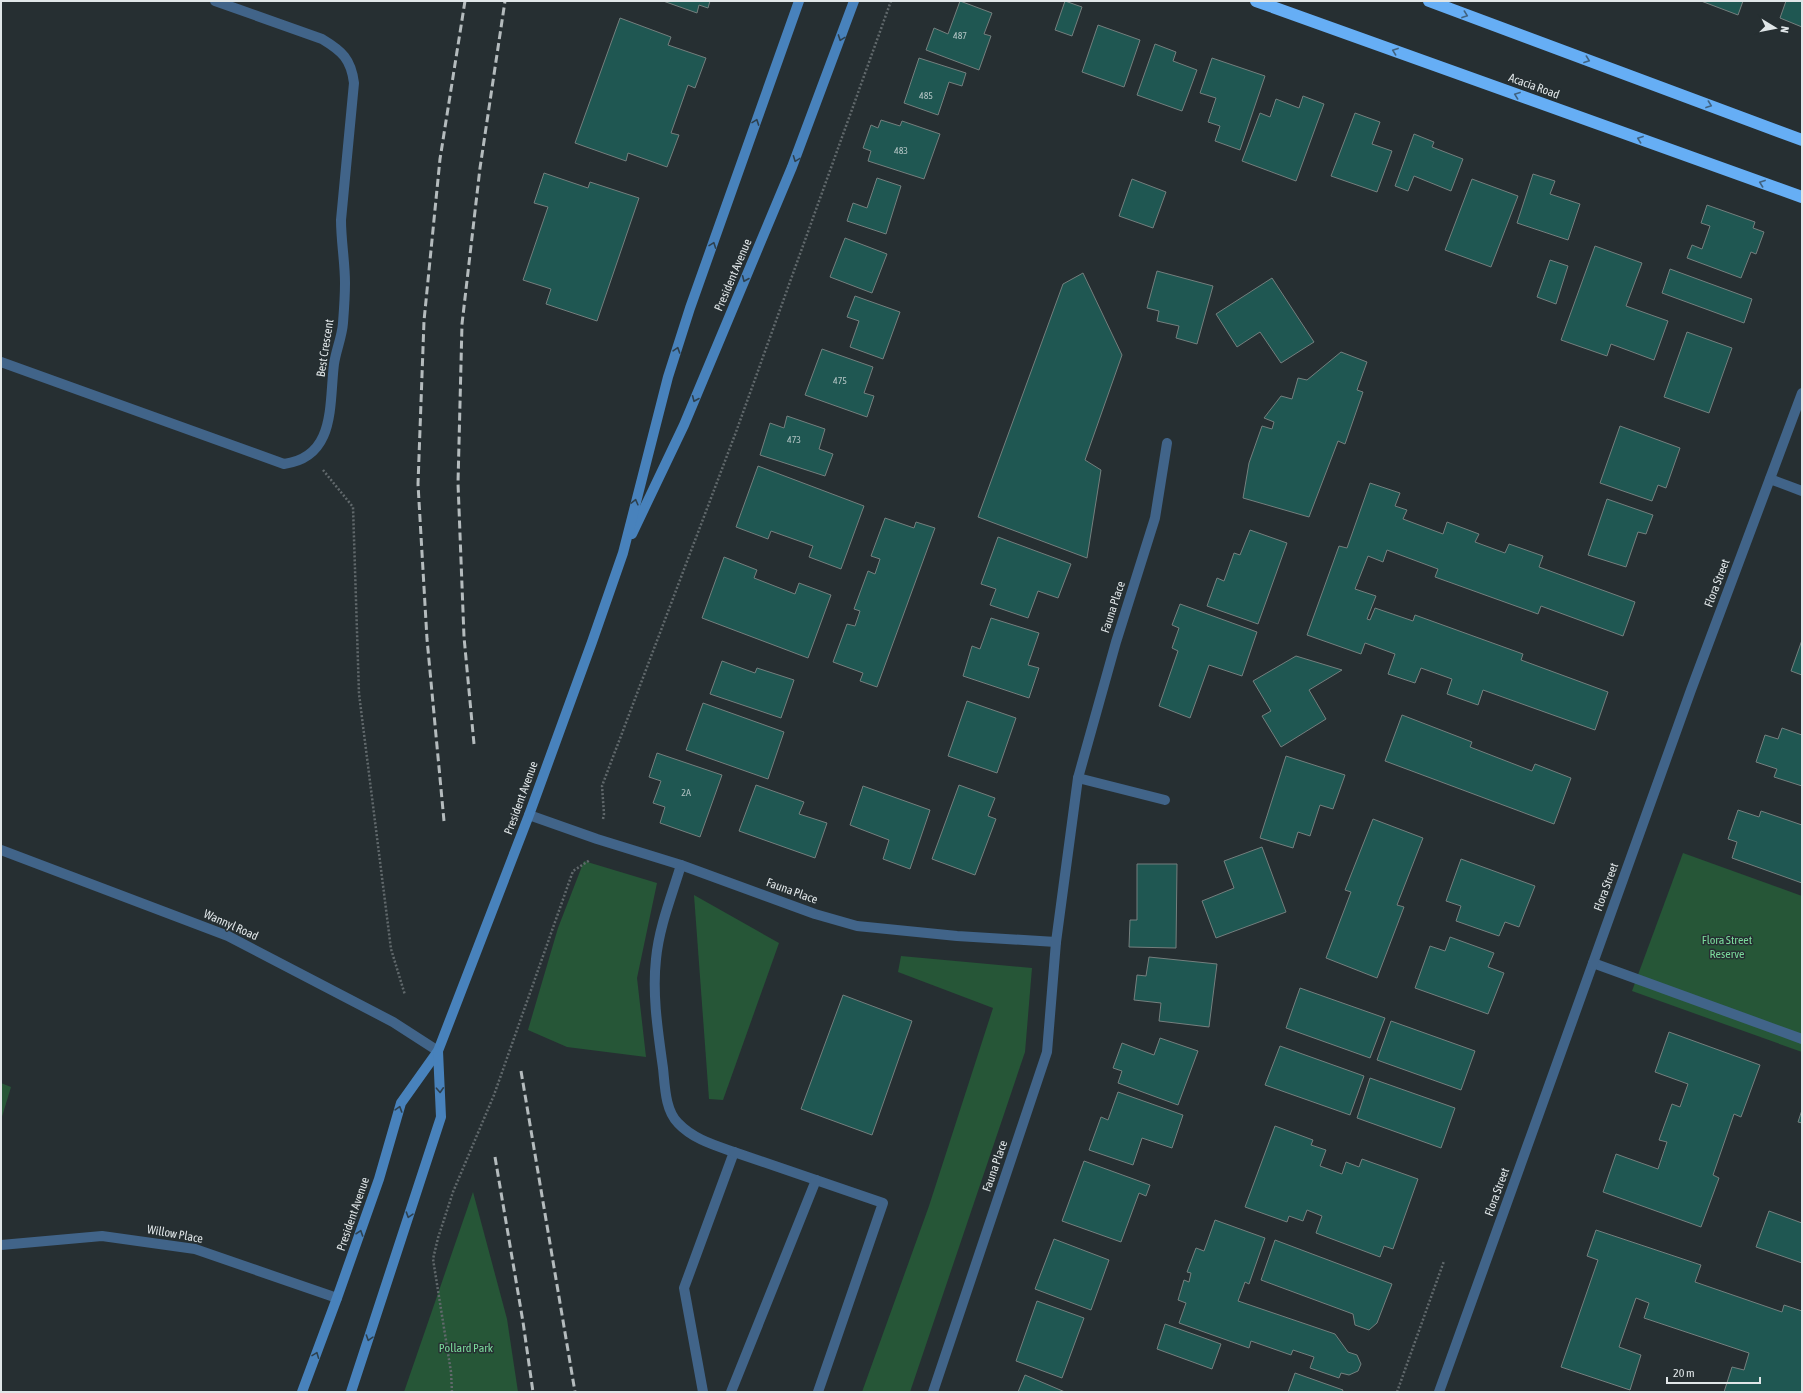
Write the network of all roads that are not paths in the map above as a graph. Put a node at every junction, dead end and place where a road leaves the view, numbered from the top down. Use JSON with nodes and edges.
{"nodes":[{"id":1,"x":215,"y":1,"type":"edge"},
{"id":2,"x":799,"y":1,"type":"edge"},
{"id":3,"x":854,"y":1,"type":"edge"},
{"id":4,"x":1256,"y":1,"type":"edge"},
{"id":5,"x":1429,"y":1,"type":"edge"},
{"id":6,"x":1802,"y":140,"type":"edge"},
{"id":7,"x":1801,"y":197,"type":"edge"},
{"id":8,"x":1,"y":362,"type":"edge"},
{"id":9,"x":1802,"y":393,"type":"edge"},
{"id":10,"x":1167,"y":443,"type":"dead end"},
{"id":11,"x":1770,"y":479,"type":"junction"},
{"id":12,"x":1802,"y":490,"type":"edge"},
{"id":13,"x":623,"y":554,"type":"junction"},
{"id":14,"x":1078,"y":778,"type":"junction"},
{"id":15,"x":1165,"y":800,"type":"dead end"},
{"id":16,"x":529,"y":815,"type":"junction"},
{"id":17,"x":1,"y":850,"type":"edge"},
{"id":18,"x":680,"y":864,"type":"junction"},
{"id":19,"x":1056,"y":942,"type":"junction"},
{"id":20,"x":1593,"y":963,"type":"junction"},
{"id":21,"x":1802,"y":1039,"type":"edge"},
{"id":22,"x":438,"y":1051,"type":"junction"},
{"id":23,"x":734,"y":1152,"type":"junction"},
{"id":24,"x":816,"y":1180,"type":"junction"},
{"id":25,"x":1,"y":1245,"type":"edge"},
{"id":26,"x":338,"y":1298,"type":"junction"},
{"id":27,"x":302,"y":1392,"type":"edge"},
{"id":28,"x":351,"y":1392,"type":"edge"},
{"id":29,"x":703,"y":1392,"type":"edge"},
{"id":30,"x":731,"y":1392,"type":"edge"},
{"id":31,"x":818,"y":1392,"type":"edge"},
{"id":32,"x":933,"y":1392,"type":"edge"},
{"id":33,"x":1439,"y":1392,"type":"edge"}],
"edges":[{"from":1,"to":8,"type":"street","name":"Best Crescent"},
{"from":13,"to":2,"type":"main road","name":"President Avenue","one_way":true},
{"from":3,"to":13,"type":"main road","name":"President Avenue","one_way":true},
{"from":7,"to":4,"type":"highway","name":"Acacia Road","one_way":true},
{"from":5,"to":6,"type":"highway","one_way":true},
{"from":9,"to":11,"type":"street","name":"Flora Street"},
{"from":10,"to":14,"type":"street","name":"Fauna Place"},
{"from":11,"to":12,"type":"street"},
{"from":11,"to":20,"type":"street","name":"Flora Street"},
{"from":13,"to":16,"type":"main road","name":"President Avenue"},
{"from":14,"to":15,"type":"street"},
{"from":14,"to":19,"type":"street","name":"Fauna Place"},
{"from":16,"to":18,"type":"street","name":"Fauna Place"},
{"from":16,"to":22,"type":"main road","name":"President Avenue"},
{"from":17,"to":22,"type":"street","name":"Wannyl Road"},
{"from":18,"to":19,"type":"street","name":"Fauna Place"},
{"from":18,"to":23,"type":"street"},
{"from":19,"to":32,"type":"street","name":"Fauna Place"},
{"from":20,"to":21,"type":"street"},
{"from":20,"to":33,"type":"street","name":"Flora Street"},
{"from":26,"to":22,"type":"main road","name":"President Avenue","one_way":true},
{"from":22,"to":28,"type":"main road","name":"President Avenue","one_way":true},
{"from":23,"to":24,"type":"street"},
{"from":23,"to":29,"type":"street"},
{"from":24,"to":30,"type":"street"},
{"from":24,"to":31,"type":"street"},
{"from":25,"to":26,"type":"street","name":"Willow Place"},
{"from":27,"to":26,"type":"main road","name":"President Avenue","one_way":true}]}
